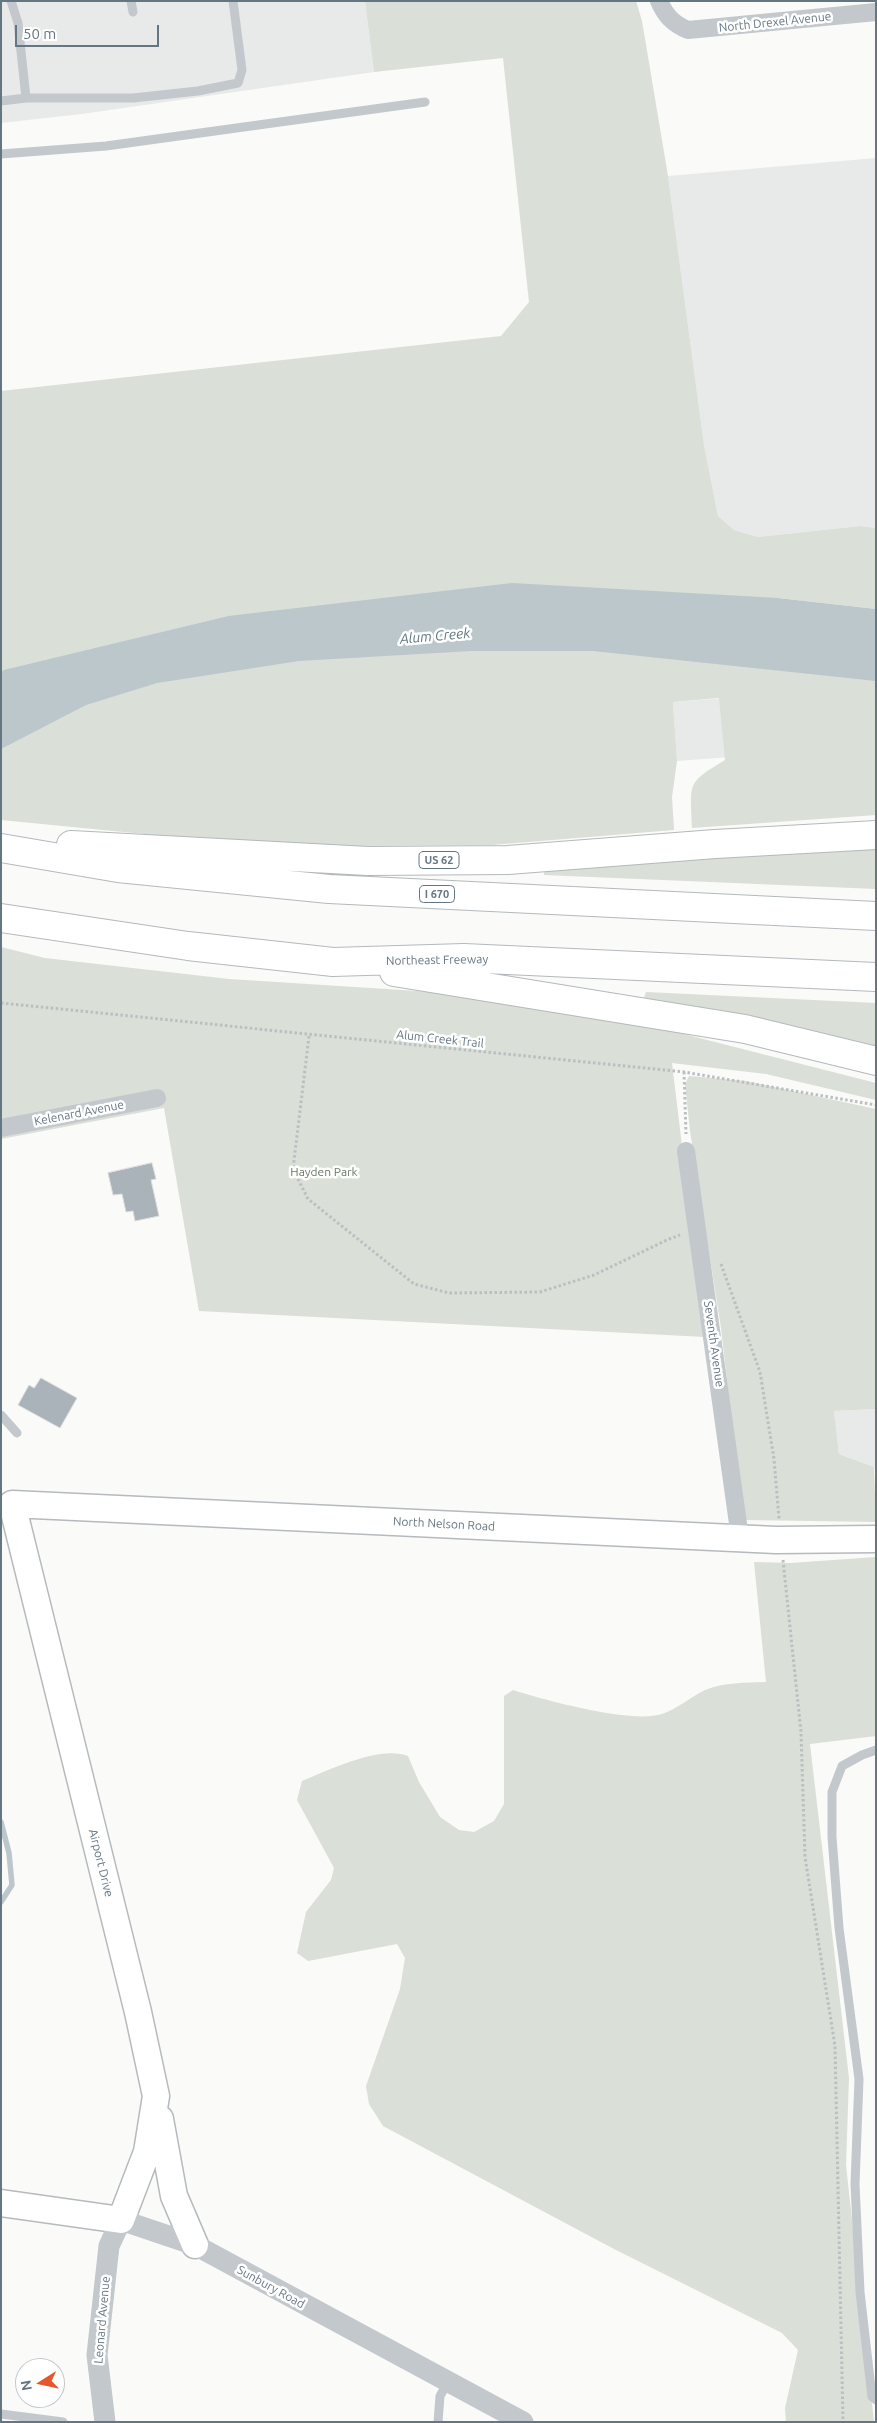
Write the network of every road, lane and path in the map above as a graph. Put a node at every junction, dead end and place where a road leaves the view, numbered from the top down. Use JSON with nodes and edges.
{"nodes":[{"id":1,"x":11,"y":1,"type":"edge"},
{"id":2,"x":132,"y":1,"type":"edge"},
{"id":3,"x":233,"y":1,"type":"edge"},
{"id":4,"x":659,"y":1,"type":"edge"},
{"id":5,"x":132,"y":12,"type":"dead end"},
{"id":6,"x":876,"y":12,"type":"edge"},
{"id":7,"x":26,"y":98,"type":"junction"},
{"id":8,"x":1,"y":101,"type":"edge"},
{"id":9,"x":425,"y":102,"type":"dead end"},
{"id":10,"x":1,"y":154,"type":"edge"},
{"id":11,"x":876,"y":835,"type":"edge"},
{"id":12,"x":1,"y":841,"type":"edge"},
{"id":13,"x":1,"y":848,"type":"edge"},
{"id":14,"x":876,"y":916,"type":"edge"},
{"id":15,"x":1,"y":918,"type":"edge"},
{"id":16,"x":334,"y":962,"type":"junction"},
{"id":17,"x":876,"y":977,"type":"edge"},
{"id":18,"x":1,"y":1003,"type":"edge"},
{"id":19,"x":309,"y":1036,"type":"junction"},
{"id":20,"x":876,"y":1061,"type":"edge"},
{"id":21,"x":684,"y":1072,"type":"junction"},
{"id":22,"x":157,"y":1098,"type":"dead end"},
{"id":23,"x":876,"y":1104,"type":"edge"},
{"id":24,"x":1,"y":1128,"type":"edge"},
{"id":25,"x":686,"y":1150,"type":"joint"},
{"id":26,"x":698,"y":1230,"type":"junction"},
{"id":27,"x":719,"y":1257,"type":"dead end"},
{"id":28,"x":1,"y":1415,"type":"edge"},
{"id":29,"x":17,"y":1433,"type":"dead end"},
{"id":30,"x":7,"y":1510,"type":"edge"},
{"id":31,"x":740,"y":1538,"type":"junction"},
{"id":32,"x":876,"y":1539,"type":"edge"},
{"id":33,"x":781,"y":1540,"type":"junction"},
{"id":34,"x":876,"y":1750,"type":"edge"},
{"id":35,"x":156,"y":2096,"type":"junction"},
{"id":36,"x":1,"y":2203,"type":"edge"},
{"id":37,"x":121,"y":2220,"type":"junction"},
{"id":38,"x":195,"y":2245,"type":"junction"},
{"id":39,"x":448,"y":2382,"type":"junction"},
{"id":40,"x":876,"y":2400,"type":"edge"},
{"id":41,"x":1,"y":2414,"type":"edge"},
{"id":42,"x":63,"y":2422,"type":"edge"},
{"id":43,"x":105,"y":2422,"type":"edge"},
{"id":44,"x":438,"y":2422,"type":"edge"},
{"id":45,"x":523,"y":2422,"type":"edge"},
{"id":46,"x":843,"y":2422,"type":"edge"}],
"edges":[{"from":1,"to":7,"type":"lane"},
{"from":2,"to":5,"type":"lane"},
{"from":3,"to":7,"type":"lane"},
{"from":4,"to":6,"type":"street","name":"North Drexel Avenue"},
{"from":7,"to":8,"type":"lane"},
{"from":9,"to":10,"type":"lane"},
{"from":11,"to":12,"type":"highway","number":"US 62"},
{"from":13,"to":14,"type":"highway","number":"I 670"},
{"from":15,"to":16,"type":"highway","name":"Northeast Freeway"},
{"from":16,"to":17,"type":"highway","name":"Northeast Freeway"},
{"from":16,"to":20,"type":"highway"},
{"from":18,"to":19,"type":"path","name":"Alum Creek Trail"},
{"from":19,"to":21,"type":"path","name":"Alum Creek Trail"},
{"from":19,"to":26,"type":"path"},
{"from":21,"to":23,"type":"path","name":"Alum Creek Trail"},
{"from":21,"to":25,"type":"path"},
{"from":22,"to":24,"type":"street","name":"Kelenard Avenue"},
{"from":25,"to":26,"type":"street","name":"Seventh Avenue"},
{"from":26,"to":31,"type":"street","name":"Seventh Avenue"},
{"from":27,"to":33,"type":"path"},
{"from":28,"to":29,"type":"lane"},
{"from":30,"to":31,"type":"main road","name":"North Nelson Road"},
{"from":30,"to":35,"type":"main road","name":"Airport Drive"},
{"from":31,"to":33,"type":"main road","name":"North Nelson Road"},
{"from":32,"to":33,"type":"main road","name":"North Nelson Road"},
{"from":33,"to":46,"type":"path"},
{"from":34,"to":40,"type":"lane"},
{"from":35,"to":37,"type":"main road","name":"Airport Drive"},
{"from":35,"to":38,"type":"main road"},
{"from":36,"to":37,"type":"main road","name":"Sunbury Road"},
{"from":37,"to":38,"type":"street","name":"Sunbury Road"},
{"from":37,"to":43,"type":"street","name":"Leonard Avenue"},
{"from":38,"to":39,"type":"street","name":"Sunbury Road"},
{"from":39,"to":44,"type":"lane"},
{"from":39,"to":45,"type":"street","name":"Sunbury Road"},
{"from":41,"to":42,"type":"lane"}]}
